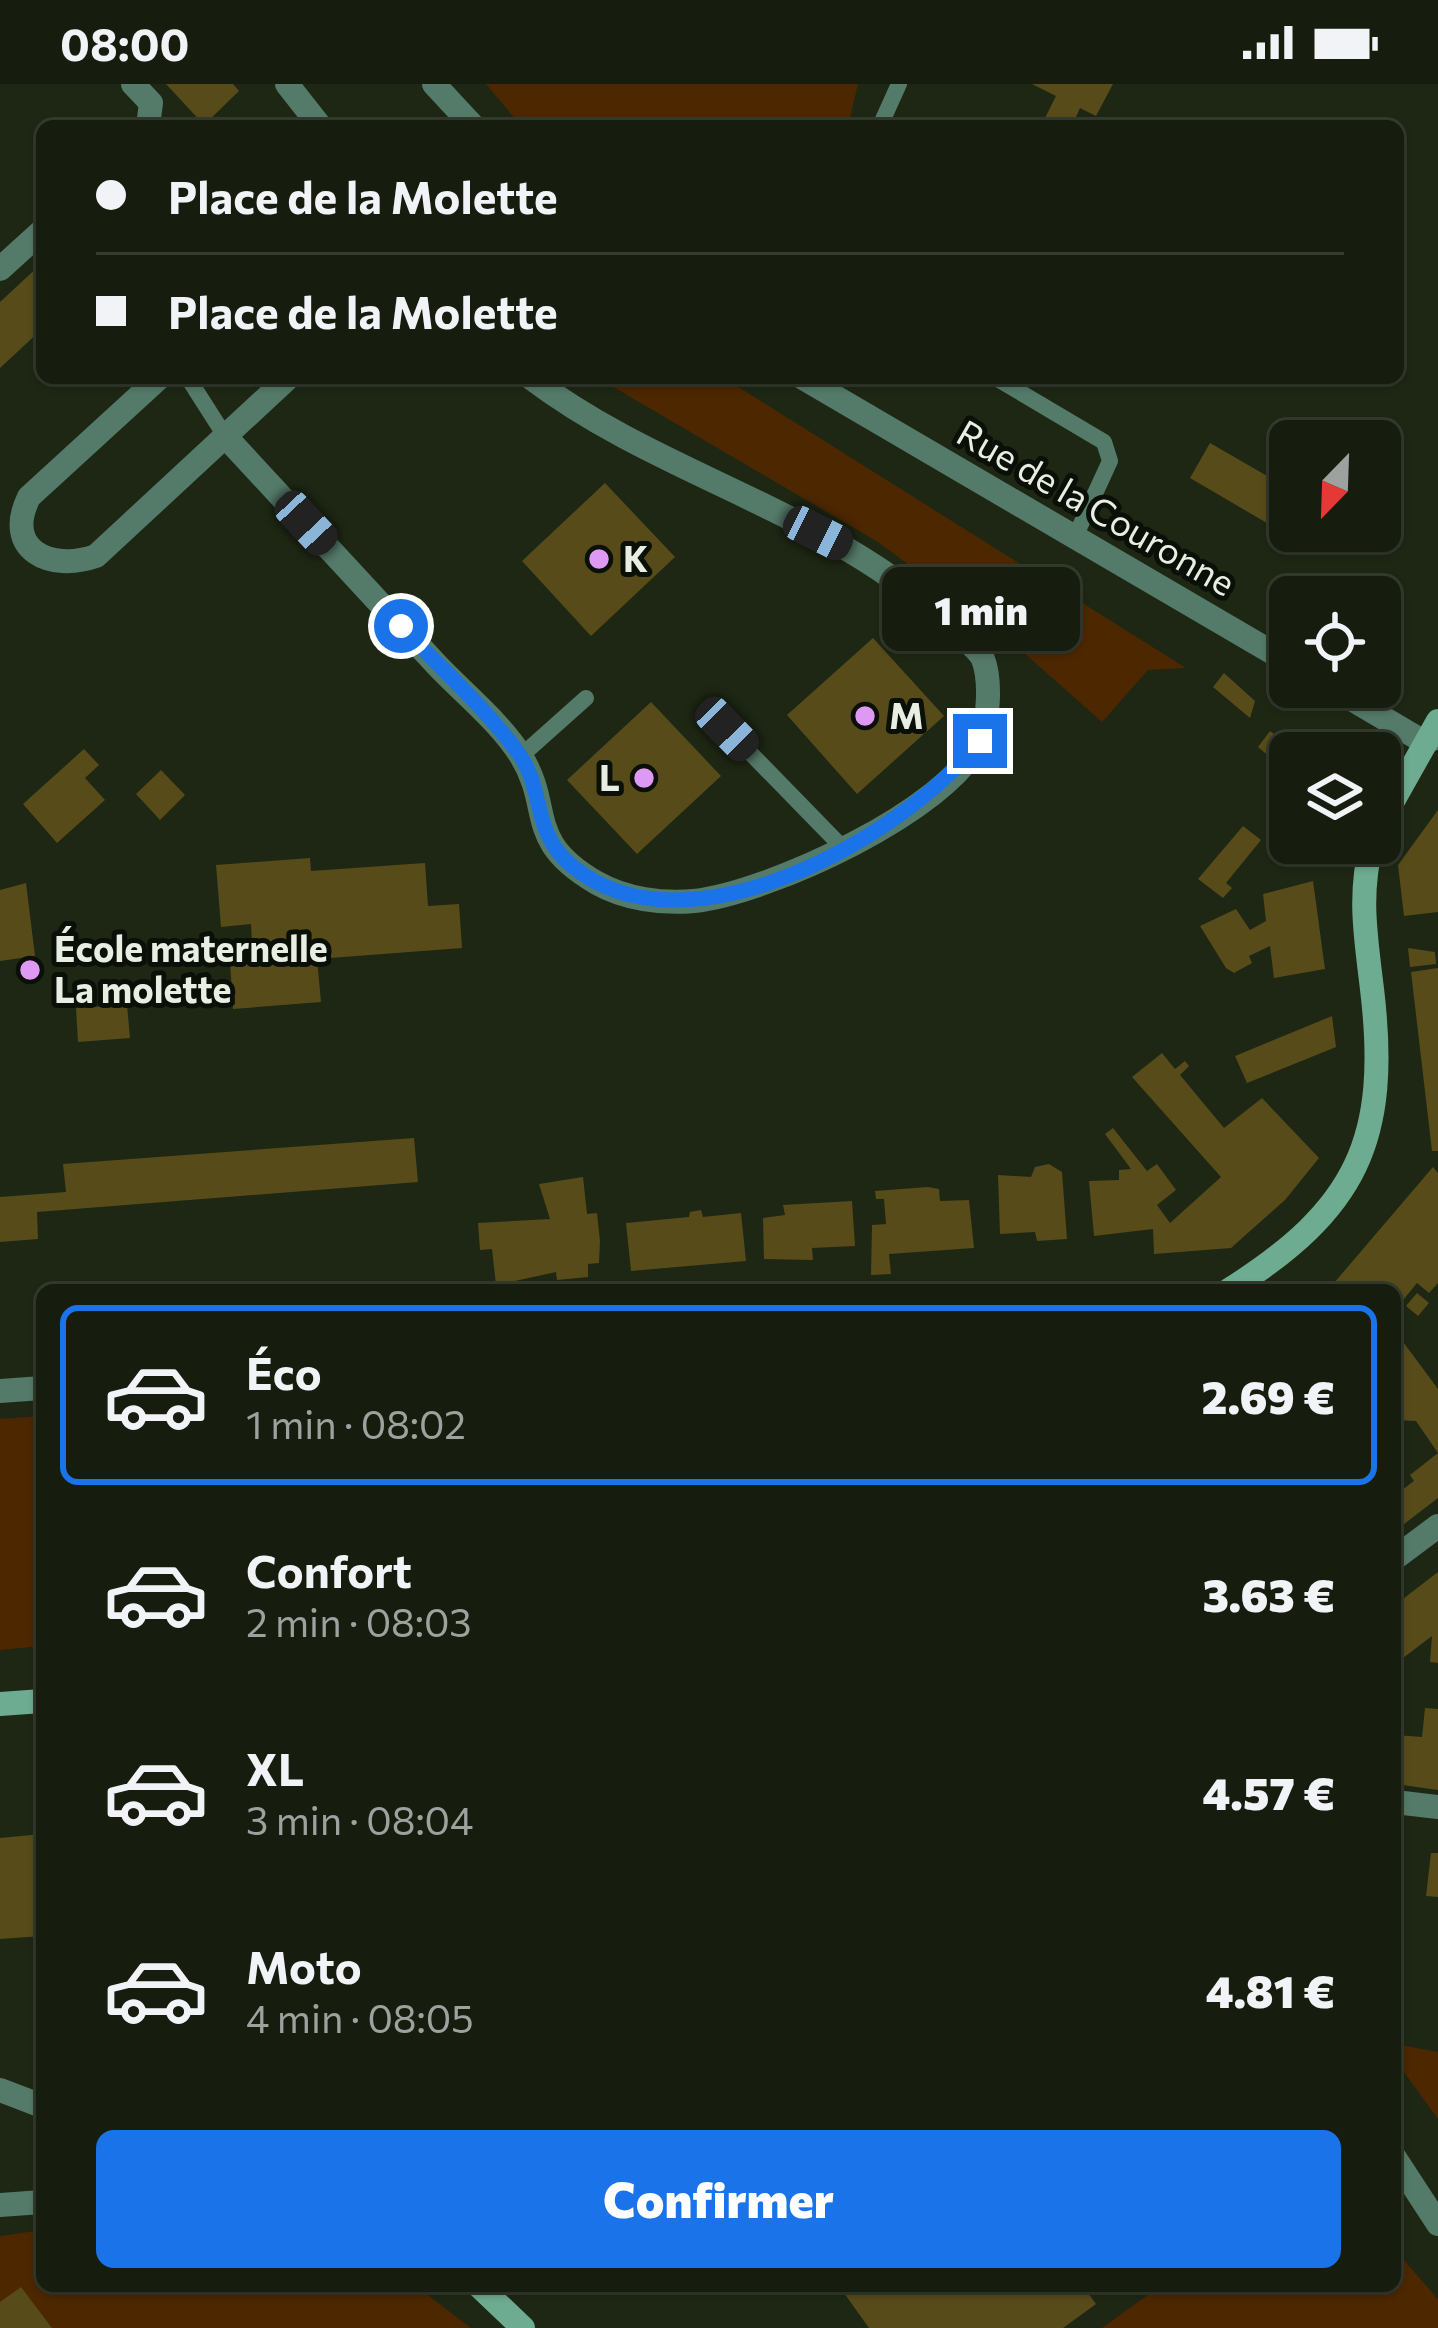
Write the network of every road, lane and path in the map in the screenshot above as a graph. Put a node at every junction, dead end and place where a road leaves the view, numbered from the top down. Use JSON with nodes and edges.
{"nodes":[{"id":1,"x":134,"y":84,"type":"edge"},
{"id":2,"x":287,"y":84,"type":"edge"},
{"id":3,"x":434,"y":84,"type":"edge"},
{"id":4,"x":899,"y":84,"type":"edge"},
{"id":5,"x":149,"y":120,"type":"edge"},
{"id":6,"x":315,"y":120,"type":"edge"},
{"id":7,"x":467,"y":120,"type":"edge"},
{"id":8,"x":883,"y":120,"type":"edge"},
{"id":9,"x":36,"y":236,"type":"edge"},
{"id":10,"x":0,"y":269,"type":"edge"},
{"id":11,"x":152,"y":384,"type":"edge"},
{"id":12,"x":192,"y":384,"type":"edge"},
{"id":13,"x":281,"y":384,"type":"edge"},
{"id":14,"x":541,"y":384,"type":"edge"},
{"id":15,"x":813,"y":384,"type":"edge"},
{"id":16,"x":1006,"y":384,"type":"edge"},
{"id":17,"x":225,"y":436,"type":"junction"},
{"id":18,"x":1075,"y":538,"type":"junction"},
{"id":19,"x":1269,"y":651,"type":"edge"},
{"id":20,"x":586,"y":698,"type":"dead end"},
{"id":21,"x":1377,"y":708,"type":"edge"},
{"id":22,"x":727,"y":729,"type":"dead end"},
{"id":23,"x":1433,"y":734,"type":"edge"},
{"id":24,"x":521,"y":756,"type":"junction"},
{"id":25,"x":1401,"y":788,"type":"edge"},
{"id":26,"x":844,"y":850,"type":"junction"},
{"id":27,"x":1366,"y":864,"type":"edge"},
{"id":28,"x":1238,"y":1284,"type":"edge"},
{"id":29,"x":36,"y":1388,"type":"edge"},
{"id":30,"x":0,"y":1390,"type":"edge"},
{"id":31,"x":1438,"y":1526,"type":"edge"},
{"id":32,"x":1401,"y":1554,"type":"edge"},
{"id":33,"x":36,"y":1701,"type":"edge"},
{"id":34,"x":0,"y":1704,"type":"edge"},
{"id":35,"x":1401,"y":1803,"type":"edge"},
{"id":36,"x":1438,"y":1807,"type":"edge"},
{"id":37,"x":0,"y":2090,"type":"edge"},
{"id":38,"x":36,"y":2104,"type":"edge"},
{"id":39,"x":1401,"y":2167,"type":"edge"},
{"id":40,"x":36,"y":2202,"type":"edge"},
{"id":41,"x":0,"y":2205,"type":"edge"},
{"id":42,"x":1438,"y":2224,"type":"edge"},
{"id":43,"x":484,"y":2292,"type":"edge"},
{"id":44,"x":523,"y":2328,"type":"edge"}],
"edges":[{"from":1,"to":5,"type":"street"},
{"from":2,"to":6,"type":"street"},
{"from":3,"to":7,"type":"street"},
{"from":4,"to":8,"type":"lane"},
{"from":9,"to":10,"type":"street"},
{"from":11,"to":17,"type":"street"},
{"from":12,"to":17,"type":"lane"},
{"from":13,"to":17,"type":"street"},
{"from":14,"to":26,"type":"street"},
{"from":15,"to":18,"type":"street","name":"Rue de la Couronne"},
{"from":16,"to":18,"type":"lane"},
{"from":17,"to":24,"type":"street"},
{"from":18,"to":19,"type":"street","name":"Rue de la Couronne"},
{"from":20,"to":24,"type":"lane"},
{"from":21,"to":23,"type":"street"},
{"from":22,"to":26,"type":"lane"},
{"from":23,"to":25,"type":"main road"},
{"from":24,"to":26,"type":"street"},
{"from":27,"to":28,"type":"main road"},
{"from":29,"to":30,"type":"street"},
{"from":31,"to":32,"type":"street"},
{"from":33,"to":34,"type":"main road"},
{"from":35,"to":36,"type":"street"},
{"from":37,"to":38,"type":"street"},
{"from":39,"to":42,"type":"street"},
{"from":40,"to":41,"type":"street"},
{"from":43,"to":44,"type":"main road"}]}
